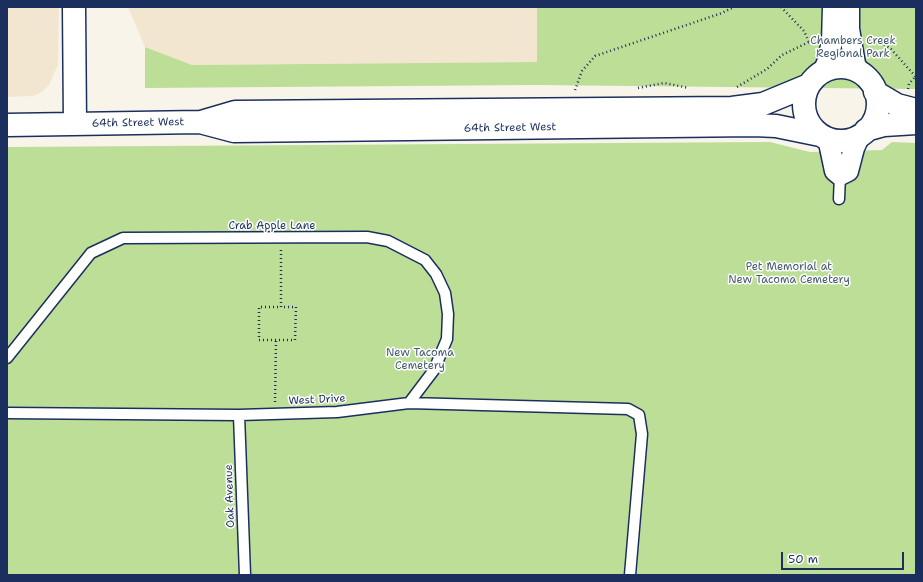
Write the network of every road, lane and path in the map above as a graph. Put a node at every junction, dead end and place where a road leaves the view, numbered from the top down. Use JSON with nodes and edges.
{"nodes":[{"id":1,"x":74,"y":7,"type":"edge"},
{"id":2,"x":734,"y":7,"type":"edge"},
{"id":3,"x":781,"y":7,"type":"edge"},
{"id":4,"x":833,"y":7,"type":"edge"},
{"id":5,"x":849,"y":7,"type":"edge"},
{"id":6,"x":867,"y":39,"type":"dead end"},
{"id":7,"x":809,"y":42,"type":"dead end"},
{"id":8,"x":859,"y":72,"type":"junction"},
{"id":9,"x":916,"y":77,"type":"edge"},
{"id":10,"x":816,"y":78,"type":"junction"},
{"id":11,"x":875,"y":92,"type":"junction"},
{"id":12,"x":574,"y":93,"type":"dead end"},
{"id":13,"x":916,"y":110,"type":"edge"},
{"id":14,"x":200,"y":122,"type":"junction"},
{"id":15,"x":916,"y":123,"type":"edge"},
{"id":16,"x":75,"y":124,"type":"junction"},
{"id":17,"x":7,"y":125,"type":"edge"},
{"id":18,"x":863,"y":133,"type":"junction"},
{"id":19,"x":824,"y":137,"type":"junction"},
{"id":20,"x":840,"y":175,"type":"junction"},
{"id":21,"x":839,"y":199,"type":"dead end"},
{"id":22,"x":281,"y":238,"type":"junction"},
{"id":23,"x":281,"y":307,"type":"junction"},
{"id":24,"x":276,"y":340,"type":"junction"},
{"id":25,"x":7,"y":358,"type":"edge"},
{"id":26,"x":409,"y":403,"type":"junction"},
{"id":27,"x":7,"y":414,"type":"edge"},
{"id":28,"x":275,"y":414,"type":"junction"},
{"id":29,"x":239,"y":415,"type":"junction"},
{"id":30,"x":245,"y":575,"type":"edge"},
{"id":31,"x":630,"y":575,"type":"edge"}],
"edges":[{"from":1,"to":16,"type":"street"},
{"from":2,"to":12,"type":"path"},
{"from":3,"to":7,"type":"path"},
{"from":4,"to":10,"type":"street"},
{"from":5,"to":8,"type":"street"},
{"from":6,"to":9,"type":"path"},
{"from":8,"to":10,"type":"street"},
{"from":8,"to":11,"type":"street"},
{"from":10,"to":14,"type":"street","name":"64th Street West"},
{"from":10,"to":19,"type":"street"},
{"from":11,"to":13,"type":"street"},
{"from":11,"to":18,"type":"street"},
{"from":14,"to":16,"type":"street","name":"64th Street West"},
{"from":14,"to":19,"type":"street","name":"64th Street West"},
{"from":15,"to":18,"type":"street"},
{"from":16,"to":17,"type":"street","name":"64th Street West"},
{"from":18,"to":19,"type":"street"},
{"from":18,"to":20,"type":"street"},
{"from":19,"to":20,"type":"street"},
{"from":20,"to":21,"type":"lane"},
{"from":22,"to":23,"type":"path"},
{"from":22,"to":25,"type":"lane","name":"Crab Apple Lane"},
{"from":22,"to":26,"type":"lane","name":"Crab Apple Lane"},
{"from":23,"to":24,"type":"path"},
{"from":23,"to":24,"type":"path"},
{"from":24,"to":28,"type":"path"},
{"from":26,"to":28,"type":"lane","name":"West Drive"},
{"from":26,"to":31,"type":"lane","name":"West Drive"},
{"from":27,"to":29,"type":"lane","name":"West Drive"},
{"from":28,"to":29,"type":"lane","name":"West Drive"},
{"from":29,"to":30,"type":"lane","name":"Oak Avenue"}]}
